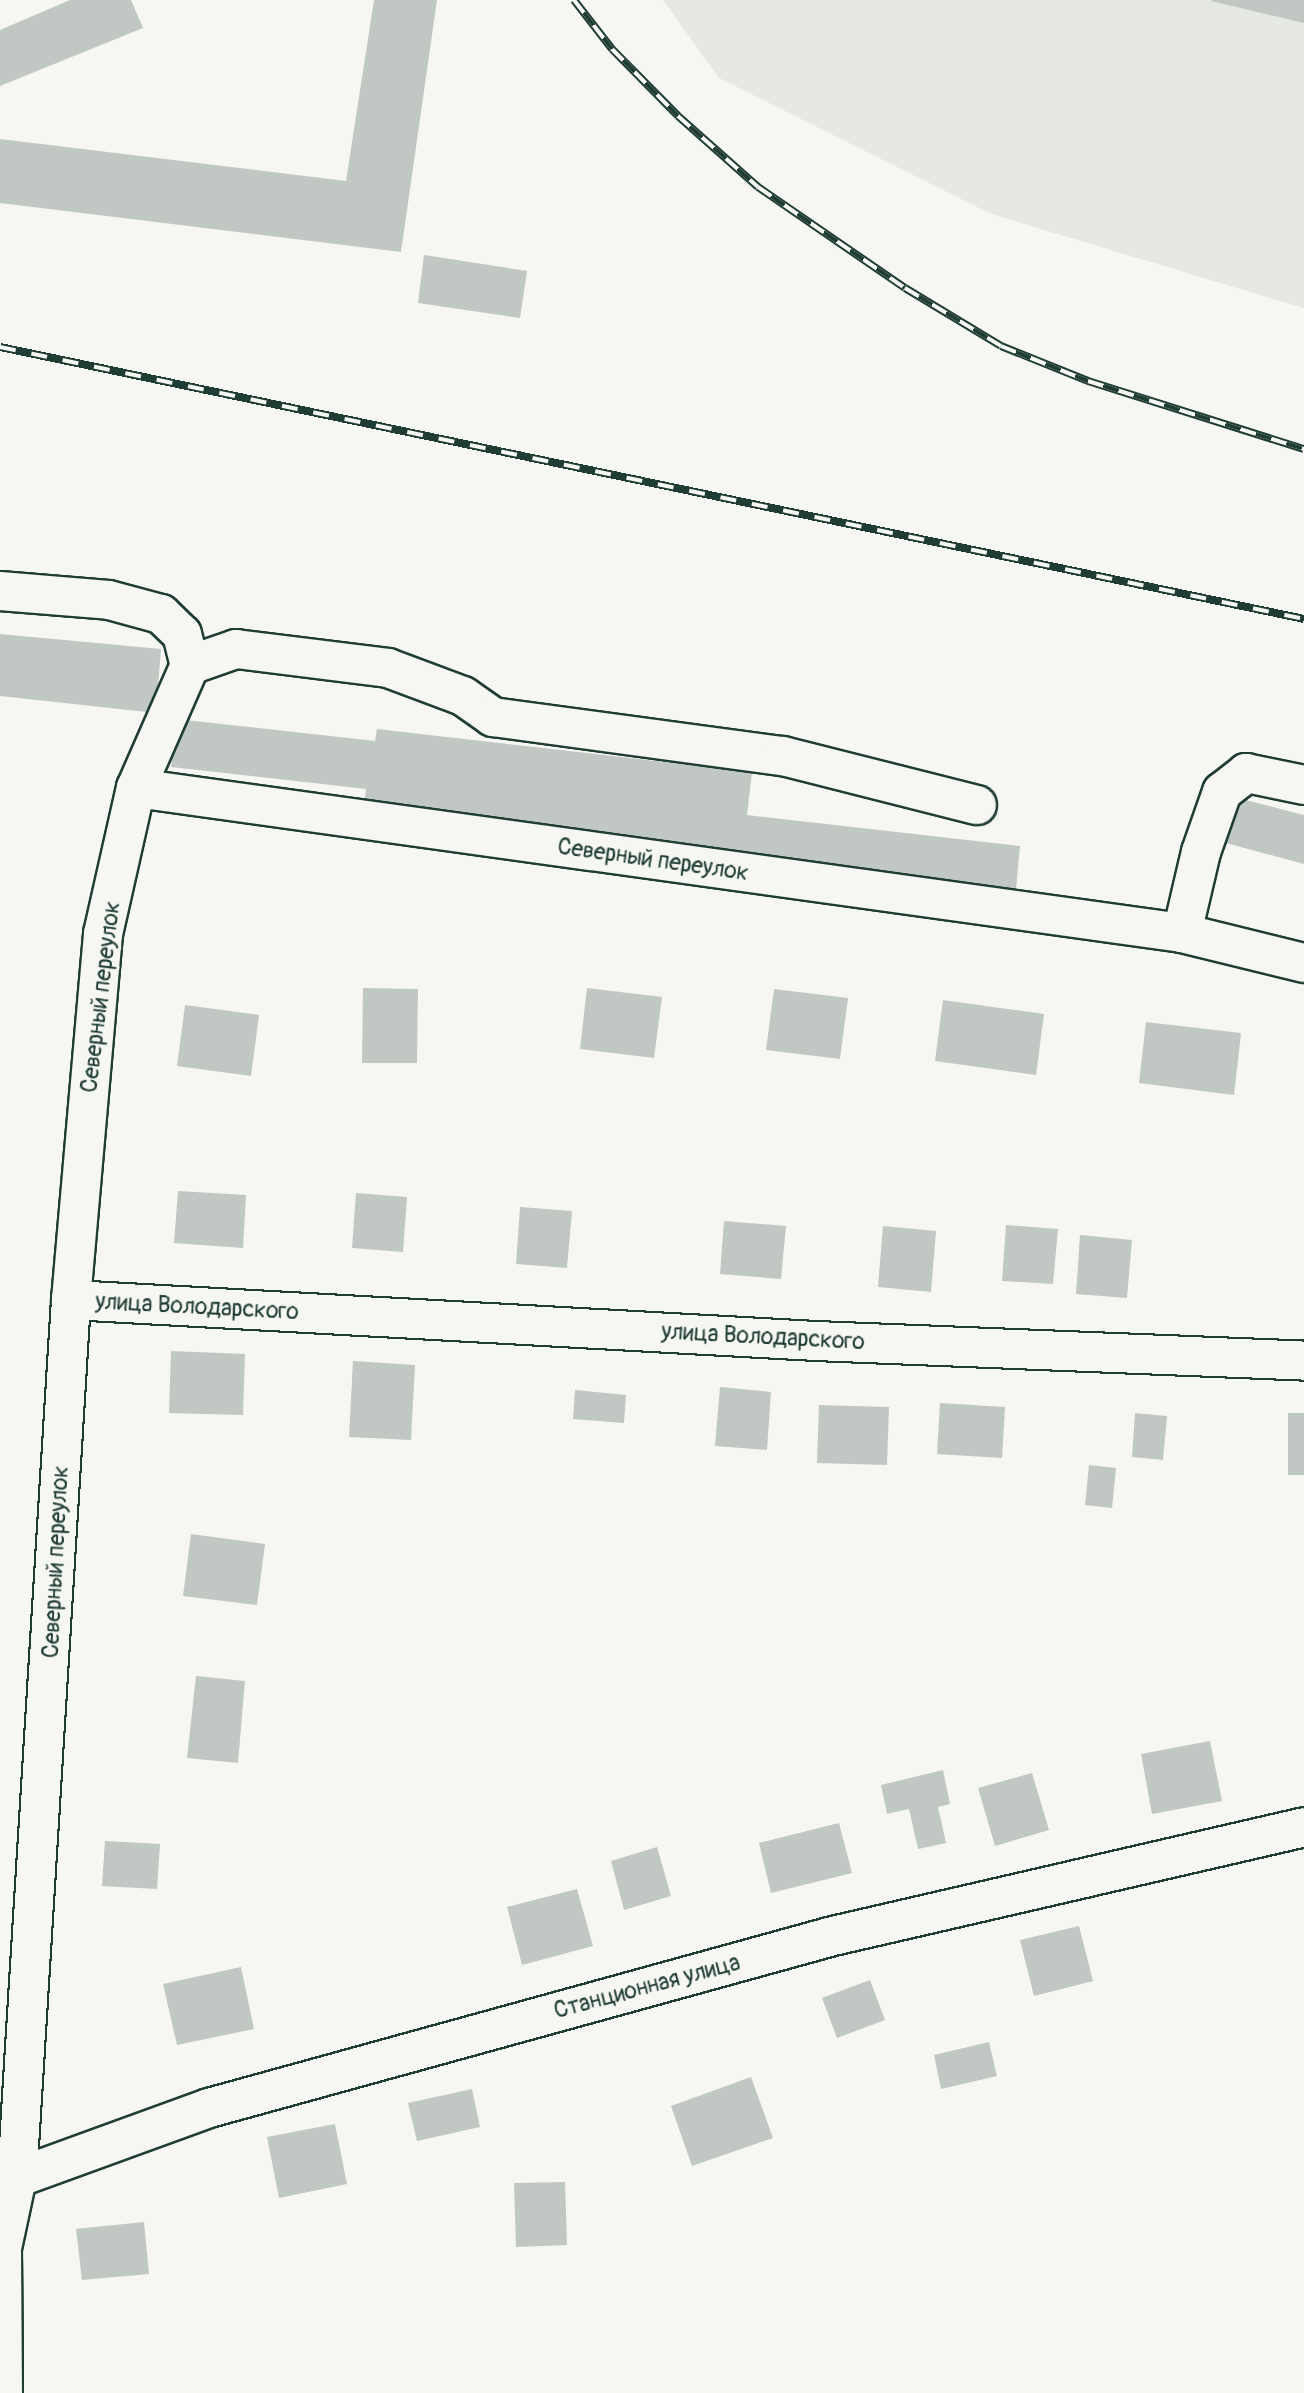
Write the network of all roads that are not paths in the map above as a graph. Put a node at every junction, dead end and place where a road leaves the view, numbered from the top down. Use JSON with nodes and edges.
{"nodes":[{"id":1,"x":0,"y":590,"type":"edge"},
{"id":2,"x":190,"y":665,"type":"junction"},
{"id":3,"x":1304,"y":785,"type":"edge"},
{"id":4,"x":136,"y":788,"type":"junction"},
{"id":5,"x":976,"y":805,"type":"dead end"},
{"id":6,"x":1182,"y":933,"type":"junction"},
{"id":7,"x":1304,"y":963,"type":"edge"},
{"id":8,"x":71,"y":1300,"type":"junction"},
{"id":9,"x":1304,"y":1359,"type":"edge"},
{"id":10,"x":1304,"y":1826,"type":"edge"},
{"id":11,"x":9,"y":2181,"type":"edge"},
{"id":12,"x":3,"y":2393,"type":"edge"}],
"edges":[{"from":1,"to":2,"type":"street"},
{"from":2,"to":4,"type":"street"},
{"from":2,"to":5,"type":"street"},
{"from":3,"to":6,"type":"street"},
{"from":4,"to":6,"type":"street","name":"Северный переулок"},
{"from":4,"to":8,"type":"street","name":"Северный переулок"},
{"from":6,"to":7,"type":"street","name":"Северный переулок"},
{"from":8,"to":9,"type":"street","name":"улица Володарского"},
{"from":8,"to":11,"type":"street","name":"Северный переулок"},
{"from":10,"to":11,"type":"street","name":"Станционная улица"},
{"from":11,"to":12,"type":"street","name":"Северный переулок"}]}
